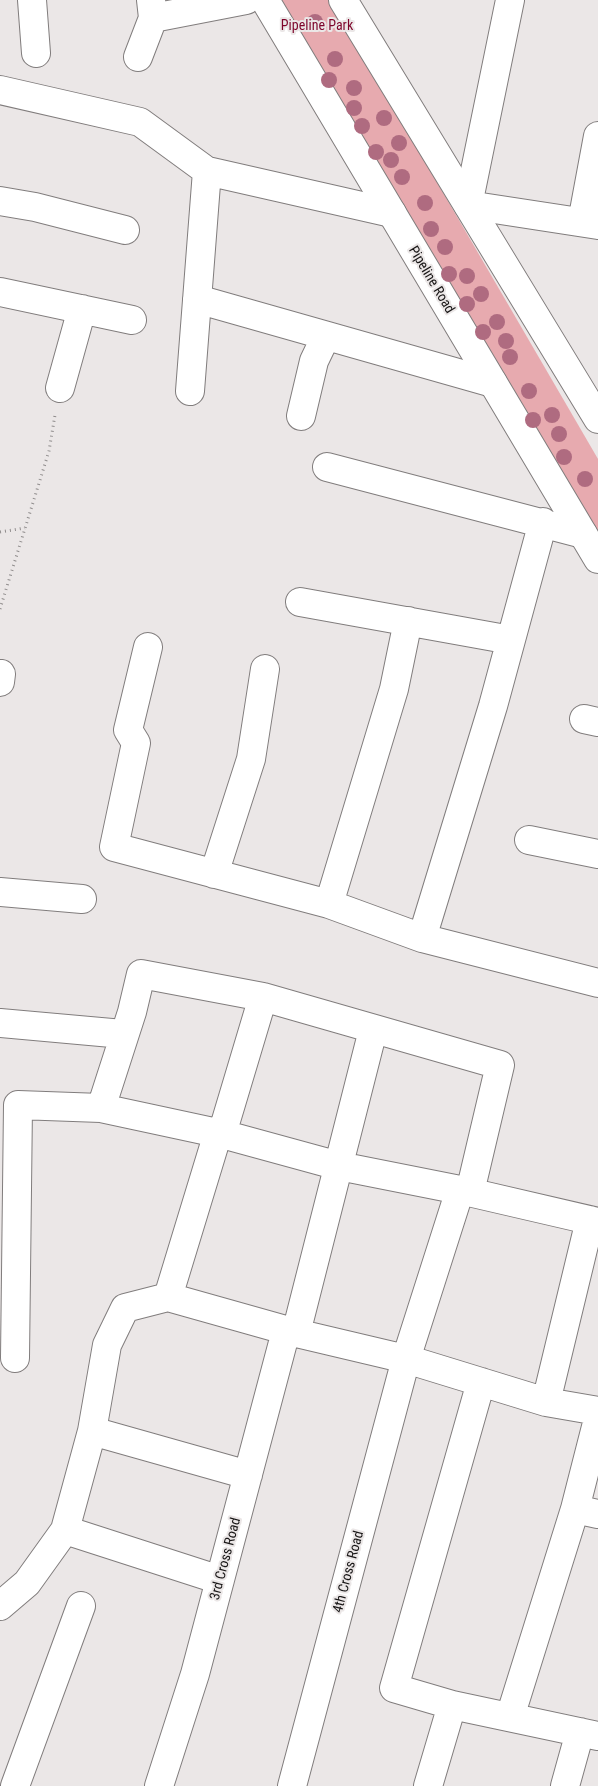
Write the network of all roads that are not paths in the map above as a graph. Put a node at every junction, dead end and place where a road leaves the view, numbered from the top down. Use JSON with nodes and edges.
{"nodes":[{"id":1,"x":32,"y":0,"type":"edge"},
{"id":2,"x":246,"y":0,"type":"edge"},
{"id":3,"x":265,"y":0,"type":"edge"},
{"id":4,"x":275,"y":0,"type":"edge"},
{"id":5,"x":338,"y":0,"type":"edge"},
{"id":6,"x":343,"y":0,"type":"edge"},
{"id":7,"x":510,"y":0,"type":"edge"},
{"id":8,"x":152,"y":9,"type":"edge"},
{"id":9,"x":36,"y":52,"type":"dead end"},
{"id":10,"x":138,"y":57,"type":"dead end"},
{"id":11,"x":0,"y":90,"type":"edge"},
{"id":12,"x":598,"y":136,"type":"edge"},
{"id":13,"x":207,"y":171,"type":"junction"},
{"id":14,"x":0,"y":201,"type":"edge"},
{"id":15,"x":468,"y":205,"type":"junction"},
{"id":16,"x":392,"y":213,"type":"junction"},
{"id":17,"x":590,"y":223,"type":"edge"},
{"id":18,"x":125,"y":230,"type":"dead end"},
{"id":19,"x":0,"y":292,"type":"edge"},
{"id":20,"x":197,"y":300,"type":"junction"},
{"id":21,"x":82,"y":309,"type":"junction"},
{"id":22,"x":132,"y":320,"type":"dead end"},
{"id":23,"x":326,"y":336,"type":"junction"},
{"id":24,"x":493,"y":383,"type":"junction"},
{"id":25,"x":60,"y":388,"type":"road end"},
{"id":26,"x":190,"y":391,"type":"dead end"},
{"id":27,"x":301,"y":416,"type":"dead end"},
{"id":28,"x":598,"y":419,"type":"edge"},
{"id":29,"x":598,"y":431,"type":"edge"},
{"id":30,"x":327,"y":467,"type":"dead end"},
{"id":31,"x":542,"y":522,"type":"junction"},
{"id":32,"x":590,"y":535,"type":"edge"},
{"id":33,"x":598,"y":559,"type":"edge"},
{"id":34,"x":300,"y":602,"type":"dead end"},
{"id":35,"x":408,"y":621,"type":"junction"},
{"id":36,"x":511,"y":640,"type":"junction"},
{"id":37,"x":148,"y":647,"type":"dead end"},
{"id":38,"x":265,"y":670,"type":"dead end"},
{"id":39,"x":1,"y":674,"type":"edge"},
{"id":40,"x":0,"y":682,"type":"edge"},
{"id":41,"x":529,"y":840,"type":"dead end"},
{"id":42,"x":598,"y":854,"type":"edge"},
{"id":43,"x":214,"y":874,"type":"junction"},
{"id":44,"x":0,"y":892,"type":"edge"},
{"id":45,"x":82,"y":899,"type":"dead end"},
{"id":46,"x":329,"y":904,"type":"junction"},
{"id":47,"x":422,"y":938,"type":"junction"},
{"id":48,"x":598,"y":983,"type":"edge"},
{"id":49,"x":263,"y":997,"type":"junction"},
{"id":50,"x":0,"y":1023,"type":"edge"},
{"id":51,"x":373,"y":1030,"type":"junction"},
{"id":52,"x":123,"y":1034,"type":"junction"},
{"id":53,"x":101,"y":1108,"type":"junction"},
{"id":54,"x":220,"y":1133,"type":"junction"},
{"id":55,"x":8,"y":1157,"type":"edge"},
{"id":56,"x":339,"y":1166,"type":"junction"},
{"id":57,"x":465,"y":1191,"type":"junction"},
{"id":58,"x":594,"y":1221,"type":"edge"},
{"id":59,"x":168,"y":1298,"type":"junction"},
{"id":60,"x":291,"y":1332,"type":"junction"},
{"id":61,"x":15,"y":1358,"type":"dead end"},
{"id":62,"x":406,"y":1358,"type":"junction"},
{"id":63,"x":481,"y":1382,"type":"junction"},
{"id":64,"x":546,"y":1402,"type":"junction"},
{"id":65,"x":598,"y":1411,"type":"edge"},
{"id":66,"x":598,"y":1419,"type":"edge"},
{"id":67,"x":92,"y":1431,"type":"junction"},
{"id":68,"x":248,"y":1475,"type":"junction"},
{"id":69,"x":587,"y":1512,"type":"edge"},
{"id":70,"x":65,"y":1530,"type":"junction"},
{"id":71,"x":220,"y":1580,"type":"junction"},
{"id":72,"x":0,"y":1606,"type":"edge"},
{"id":73,"x":81,"y":1606,"type":"dead end"},
{"id":74,"x":452,"y":1705,"type":"junction"},
{"id":75,"x":510,"y":1718,"type":"junction"},
{"id":76,"x":589,"y":1734,"type":"edge"},
{"id":77,"x":14,"y":1786,"type":"edge"},
{"id":78,"x":159,"y":1786,"type":"edge"},
{"id":79,"x":292,"y":1786,"type":"edge"},
{"id":80,"x":428,"y":1786,"type":"edge"},
{"id":81,"x":565,"y":1786,"type":"edge"}],
"edges":[{"from":1,"to":9,"type":"street"},
{"from":2,"to":8,"type":"street"},
{"from":3,"to":16,"type":"street","name":"Pipeline Road"},
{"from":4,"to":32,"type":"street"},
{"from":5,"to":29,"type":"street"},
{"from":6,"to":15,"type":"street"},
{"from":7,"to":15,"type":"street"},
{"from":8,"to":10,"type":"street"},
{"from":11,"to":13,"type":"street"},
{"from":12,"to":17,"type":"street"},
{"from":13,"to":16,"type":"street"},
{"from":13,"to":20,"type":"street"},
{"from":14,"to":18,"type":"street"},
{"from":15,"to":17,"type":"street"},
{"from":15,"to":28,"type":"street"},
{"from":16,"to":24,"type":"street","name":"Pipeline Road"},
{"from":19,"to":21,"type":"street"},
{"from":20,"to":23,"type":"street"},
{"from":20,"to":26,"type":"street"},
{"from":21,"to":22,"type":"street"},
{"from":21,"to":25,"type":"street"},
{"from":23,"to":24,"type":"street"},
{"from":23,"to":27,"type":"street"},
{"from":24,"to":32,"type":"street","name":"Pipeline Road"},
{"from":30,"to":31,"type":"street"},
{"from":31,"to":32,"type":"street"},
{"from":31,"to":36,"type":"street"},
{"from":32,"to":33,"type":"street","name":"Pipeline Road"},
{"from":34,"to":35,"type":"street"},
{"from":35,"to":36,"type":"street"},
{"from":35,"to":46,"type":"street"},
{"from":36,"to":47,"type":"street"},
{"from":37,"to":43,"type":"street"},
{"from":38,"to":43,"type":"street"},
{"from":39,"to":40,"type":"street"},
{"from":41,"to":42,"type":"street"},
{"from":43,"to":46,"type":"street"},
{"from":44,"to":45,"type":"street"},
{"from":46,"to":47,"type":"street"},
{"from":47,"to":48,"type":"street"},
{"from":49,"to":51,"type":"street"},
{"from":49,"to":52,"type":"street"},
{"from":49,"to":54,"type":"street"},
{"from":50,"to":52,"type":"street"},
{"from":51,"to":56,"type":"street","name":"3rd Cross Road"},
{"from":51,"to":57,"type":"street","name":"4th Cross Road"},
{"from":52,"to":53,"type":"street"},
{"from":53,"to":54,"type":"street"},
{"from":53,"to":55,"type":"street"},
{"from":54,"to":56,"type":"street"},
{"from":54,"to":59,"type":"street"},
{"from":55,"to":61,"type":"street"},
{"from":56,"to":57,"type":"street"},
{"from":56,"to":60,"type":"street","name":"3rd Cross Road"},
{"from":57,"to":58,"type":"street"},
{"from":57,"to":62,"type":"street","name":"4th Cross Road"},
{"from":58,"to":64,"type":"street"},
{"from":59,"to":60,"type":"street"},
{"from":59,"to":67,"type":"street"},
{"from":60,"to":62,"type":"street"},
{"from":60,"to":68,"type":"street","name":"3rd Cross Road"},
{"from":62,"to":63,"type":"street"},
{"from":62,"to":79,"type":"street","name":"4th Cross Road"},
{"from":63,"to":64,"type":"street"},
{"from":63,"to":74,"type":"street"},
{"from":64,"to":65,"type":"street"},
{"from":66,"to":69,"type":"street"},
{"from":67,"to":68,"type":"street"},
{"from":67,"to":70,"type":"street"},
{"from":68,"to":71,"type":"street","name":"3rd Cross Road"},
{"from":69,"to":75,"type":"street"},
{"from":70,"to":71,"type":"street"},
{"from":70,"to":72,"type":"street"},
{"from":71,"to":78,"type":"street","name":"3rd Cross Road"},
{"from":73,"to":77,"type":"street"},
{"from":74,"to":75,"type":"street"},
{"from":74,"to":80,"type":"street"},
{"from":75,"to":76,"type":"street"},
{"from":76,"to":81,"type":"street"}]}
